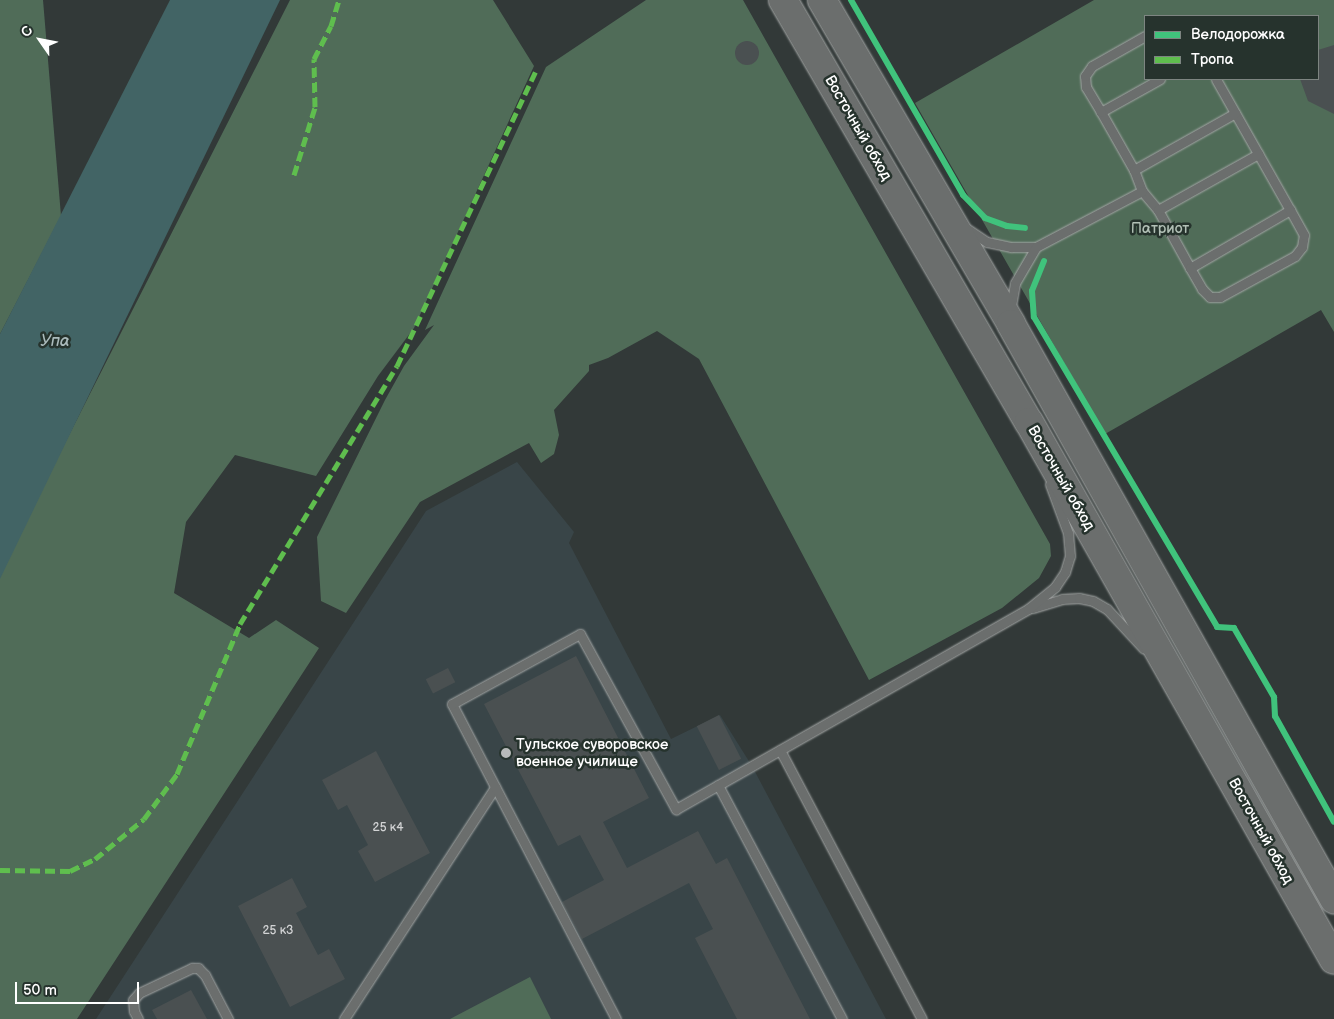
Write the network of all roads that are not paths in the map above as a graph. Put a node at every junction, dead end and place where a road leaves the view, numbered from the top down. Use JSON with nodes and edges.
{"nodes":[{"id":1,"x":783,"y":0,"type":"edge"},
{"id":2,"x":822,"y":0,"type":"edge"},
{"id":3,"x":1144,"y":37,"type":"edge"},
{"id":4,"x":1158,"y":80,"type":"edge"},
{"id":5,"x":1217,"y":80,"type":"edge"},
{"id":6,"x":1101,"y":112,"type":"junction"},
{"id":7,"x":1235,"y":113,"type":"junction"},
{"id":8,"x":1258,"y":154,"type":"junction"},
{"id":9,"x":1134,"y":170,"type":"junction"},
{"id":10,"x":1142,"y":191,"type":"junction"},
{"id":11,"x":942,"y":203,"type":"junction"},
{"id":12,"x":1158,"y":210,"type":"junction"},
{"id":13,"x":1290,"y":210,"type":"junction"},
{"id":14,"x":1036,"y":247,"type":"junction"},
{"id":15,"x":1190,"y":268,"type":"junction"},
{"id":16,"x":1011,"y":324,"type":"junction"},
{"id":17,"x":1029,"y":422,"type":"junction"},
{"id":18,"x":1028,"y":609,"type":"junction"},
{"id":19,"x":1181,"y":688,"type":"junction"},
{"id":20,"x":780,"y":750,"type":"junction"},
{"id":21,"x":718,"y":785,"type":"junction"},
{"id":22,"x":495,"y":787,"type":"junction"},
{"id":23,"x":1334,"y":899,"type":"edge"},
{"id":24,"x":1334,"y":960,"type":"edge"},
{"id":25,"x":138,"y":1019,"type":"edge"},
{"id":26,"x":228,"y":1019,"type":"edge"},
{"id":27,"x":344,"y":1019,"type":"edge"},
{"id":28,"x":616,"y":1019,"type":"edge"},
{"id":29,"x":842,"y":1019,"type":"edge"},
{"id":30,"x":922,"y":1019,"type":"edge"}],
"edges":[{"from":1,"to":17,"type":"main road","name":"Восточный обход"},
{"from":2,"to":11,"type":"main road","name":"Восточный обход"},
{"from":3,"to":6,"type":"lane"},
{"from":4,"to":6,"type":"lane"},
{"from":5,"to":7,"type":"lane"},
{"from":6,"to":9,"type":"lane"},
{"from":7,"to":8,"type":"lane"},
{"from":7,"to":9,"type":"lane"},
{"from":8,"to":12,"type":"lane"},
{"from":8,"to":13,"type":"lane"},
{"from":9,"to":10,"type":"lane"},
{"from":10,"to":12,"type":"lane"},
{"from":10,"to":14,"type":"lane","name":"Восточный обход"},
{"from":11,"to":14,"type":"lane","name":"Восточный обход"},
{"from":11,"to":16,"type":"main road","name":"Восточный обход"},
{"from":12,"to":15,"type":"lane"},
{"from":13,"to":15,"type":"lane"},
{"from":13,"to":15,"type":"lane"},
{"from":14,"to":16,"type":"lane","name":"Восточный обход"},
{"from":16,"to":23,"type":"main road","name":"Восточный обход"},
{"from":17,"to":18,"type":"lane"},
{"from":17,"to":19,"type":"main road","name":"Восточный обход"},
{"from":18,"to":19,"type":"lane"},
{"from":18,"to":20,"type":"lane"},
{"from":19,"to":24,"type":"main road","name":"Восточный обход"},
{"from":20,"to":21,"type":"lane"},
{"from":20,"to":30,"type":"lane"},
{"from":21,"to":22,"type":"lane"},
{"from":21,"to":29,"type":"lane"},
{"from":22,"to":27,"type":"lane"},
{"from":22,"to":28,"type":"lane"},
{"from":25,"to":26,"type":"lane"}]}
